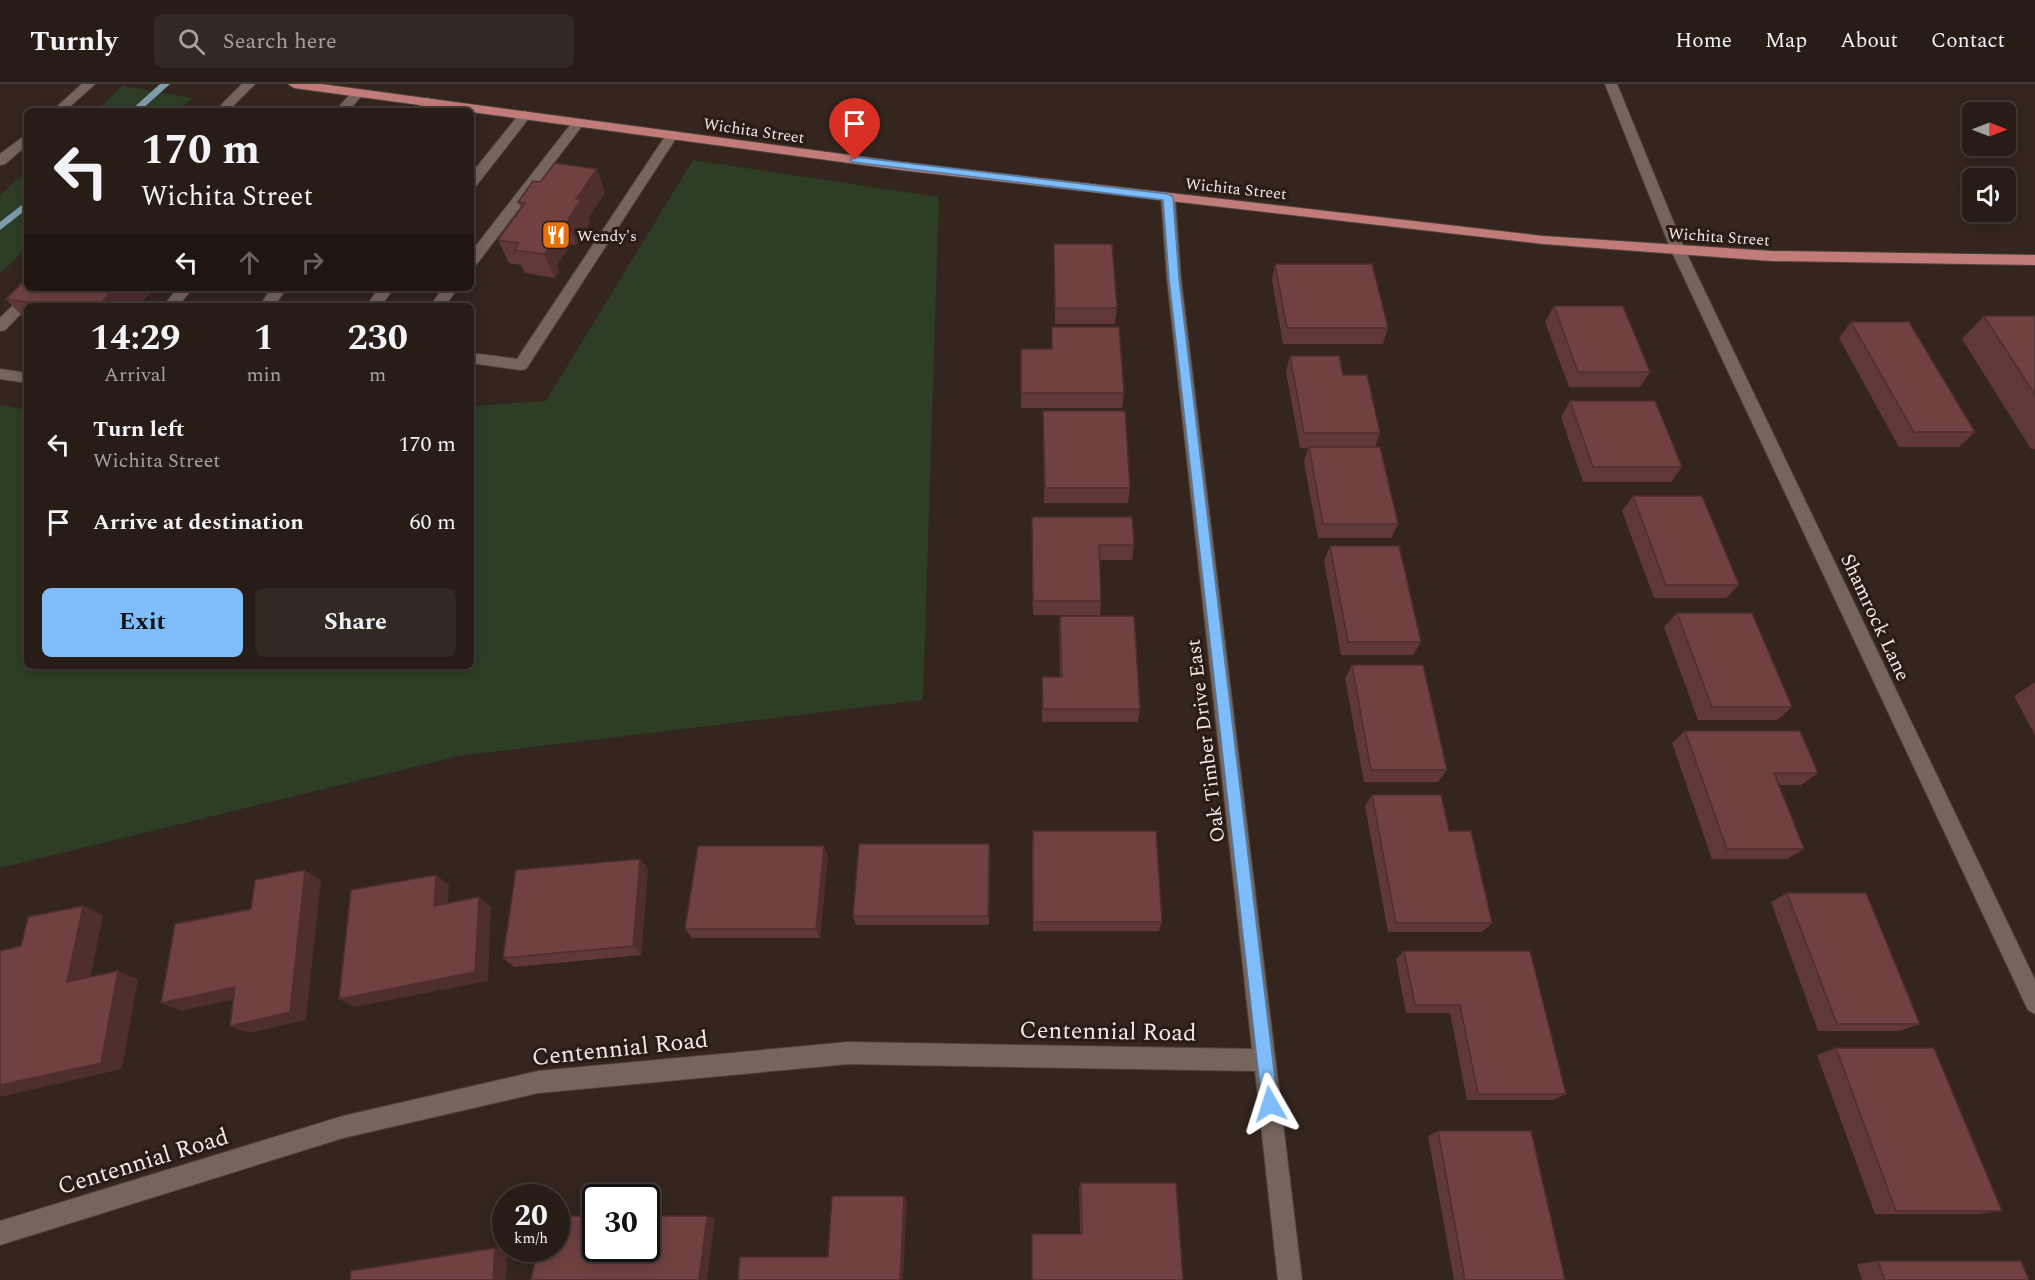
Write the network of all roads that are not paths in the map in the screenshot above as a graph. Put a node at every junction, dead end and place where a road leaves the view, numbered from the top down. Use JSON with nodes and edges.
{"nodes":[{"id":1,"x":89,"y":84,"type":"edge"},
{"id":2,"x":249,"y":84,"type":"edge"},
{"id":3,"x":294,"y":84,"type":"edge"},
{"id":4,"x":1612,"y":86,"type":"edge"},
{"id":5,"x":358,"y":93,"type":"junction"},
{"id":6,"x":424,"y":107,"type":"edge"},
{"id":7,"x":61,"y":108,"type":"edge"},
{"id":8,"x":224,"y":108,"type":"edge"},
{"id":9,"x":345,"y":108,"type":"edge"},
{"id":10,"x":474,"y":111,"type":"edge"},
{"id":11,"x":525,"y":115,"type":"junction"},
{"id":12,"x":578,"y":123,"type":"junction"},
{"id":13,"x":672,"y":135,"type":"junction"},
{"id":14,"x":24,"y":141,"type":"edge"},
{"id":15,"x":0,"y":161,"type":"edge"},
{"id":16,"x":474,"y":179,"type":"edge"},
{"id":17,"x":1168,"y":197,"type":"junction"},
{"id":18,"x":1678,"y":250,"type":"junction"},
{"id":19,"x":474,"y":258,"type":"edge"},
{"id":20,"x":2035,"y":260,"type":"edge"},
{"id":21,"x":36,"y":291,"type":"edge"},
{"id":22,"x":183,"y":291,"type":"edge"},
{"id":23,"x":278,"y":291,"type":"edge"},
{"id":24,"x":385,"y":291,"type":"edge"},
{"id":25,"x":449,"y":291,"type":"edge"},
{"id":26,"x":173,"y":303,"type":"edge"},
{"id":27,"x":268,"y":303,"type":"edge"},
{"id":28,"x":375,"y":303,"type":"edge"},
{"id":29,"x":439,"y":303,"type":"edge"},
{"id":30,"x":0,"y":326,"type":"edge"},
{"id":31,"x":474,"y":358,"type":"edge"},
{"id":32,"x":0,"y":374,"type":"edge"},
{"id":33,"x":24,"y":378,"type":"edge"},
{"id":34,"x":2035,"y":1002,"type":"edge"},
{"id":35,"x":1265,"y":1060,"type":"junction"},
{"id":36,"x":0,"y":1233,"type":"edge"},
{"id":37,"x":1290,"y":1280,"type":"edge"}],
"edges":[{"from":1,"to":7,"type":"street"},
{"from":2,"to":8,"type":"street"},
{"from":3,"to":5,"type":"main road","name":"Wichita Street"},
{"from":4,"to":18,"type":"street","name":"Shamrock Lane"},
{"from":5,"to":6,"type":"main road","name":"Wichita Street"},
{"from":5,"to":9,"type":"street"},
{"from":10,"to":11,"type":"main road","name":"Wichita Street"},
{"from":11,"to":12,"type":"main road","name":"Wichita Street"},
{"from":11,"to":16,"type":"street"},
{"from":12,"to":13,"type":"main road","name":"Wichita Street"},
{"from":12,"to":19,"type":"street"},
{"from":13,"to":17,"type":"main road","name":"Wichita Street"},
{"from":13,"to":31,"type":"street"},
{"from":14,"to":15,"type":"street"},
{"from":17,"to":18,"type":"main road","name":"Wichita Street"},
{"from":17,"to":35,"type":"street","name":"Oak Timber Drive East"},
{"from":18,"to":20,"type":"main road","name":"Wichita Street"},
{"from":18,"to":34,"type":"street","name":"Shamrock Lane"},
{"from":21,"to":30,"type":"street"},
{"from":22,"to":26,"type":"street"},
{"from":23,"to":27,"type":"street"},
{"from":24,"to":28,"type":"street"},
{"from":25,"to":29,"type":"street"},
{"from":32,"to":33,"type":"street"},
{"from":35,"to":36,"type":"street","name":"Centennial Road"},
{"from":35,"to":37,"type":"street","name":"Oak Timber Drive East"}]}
